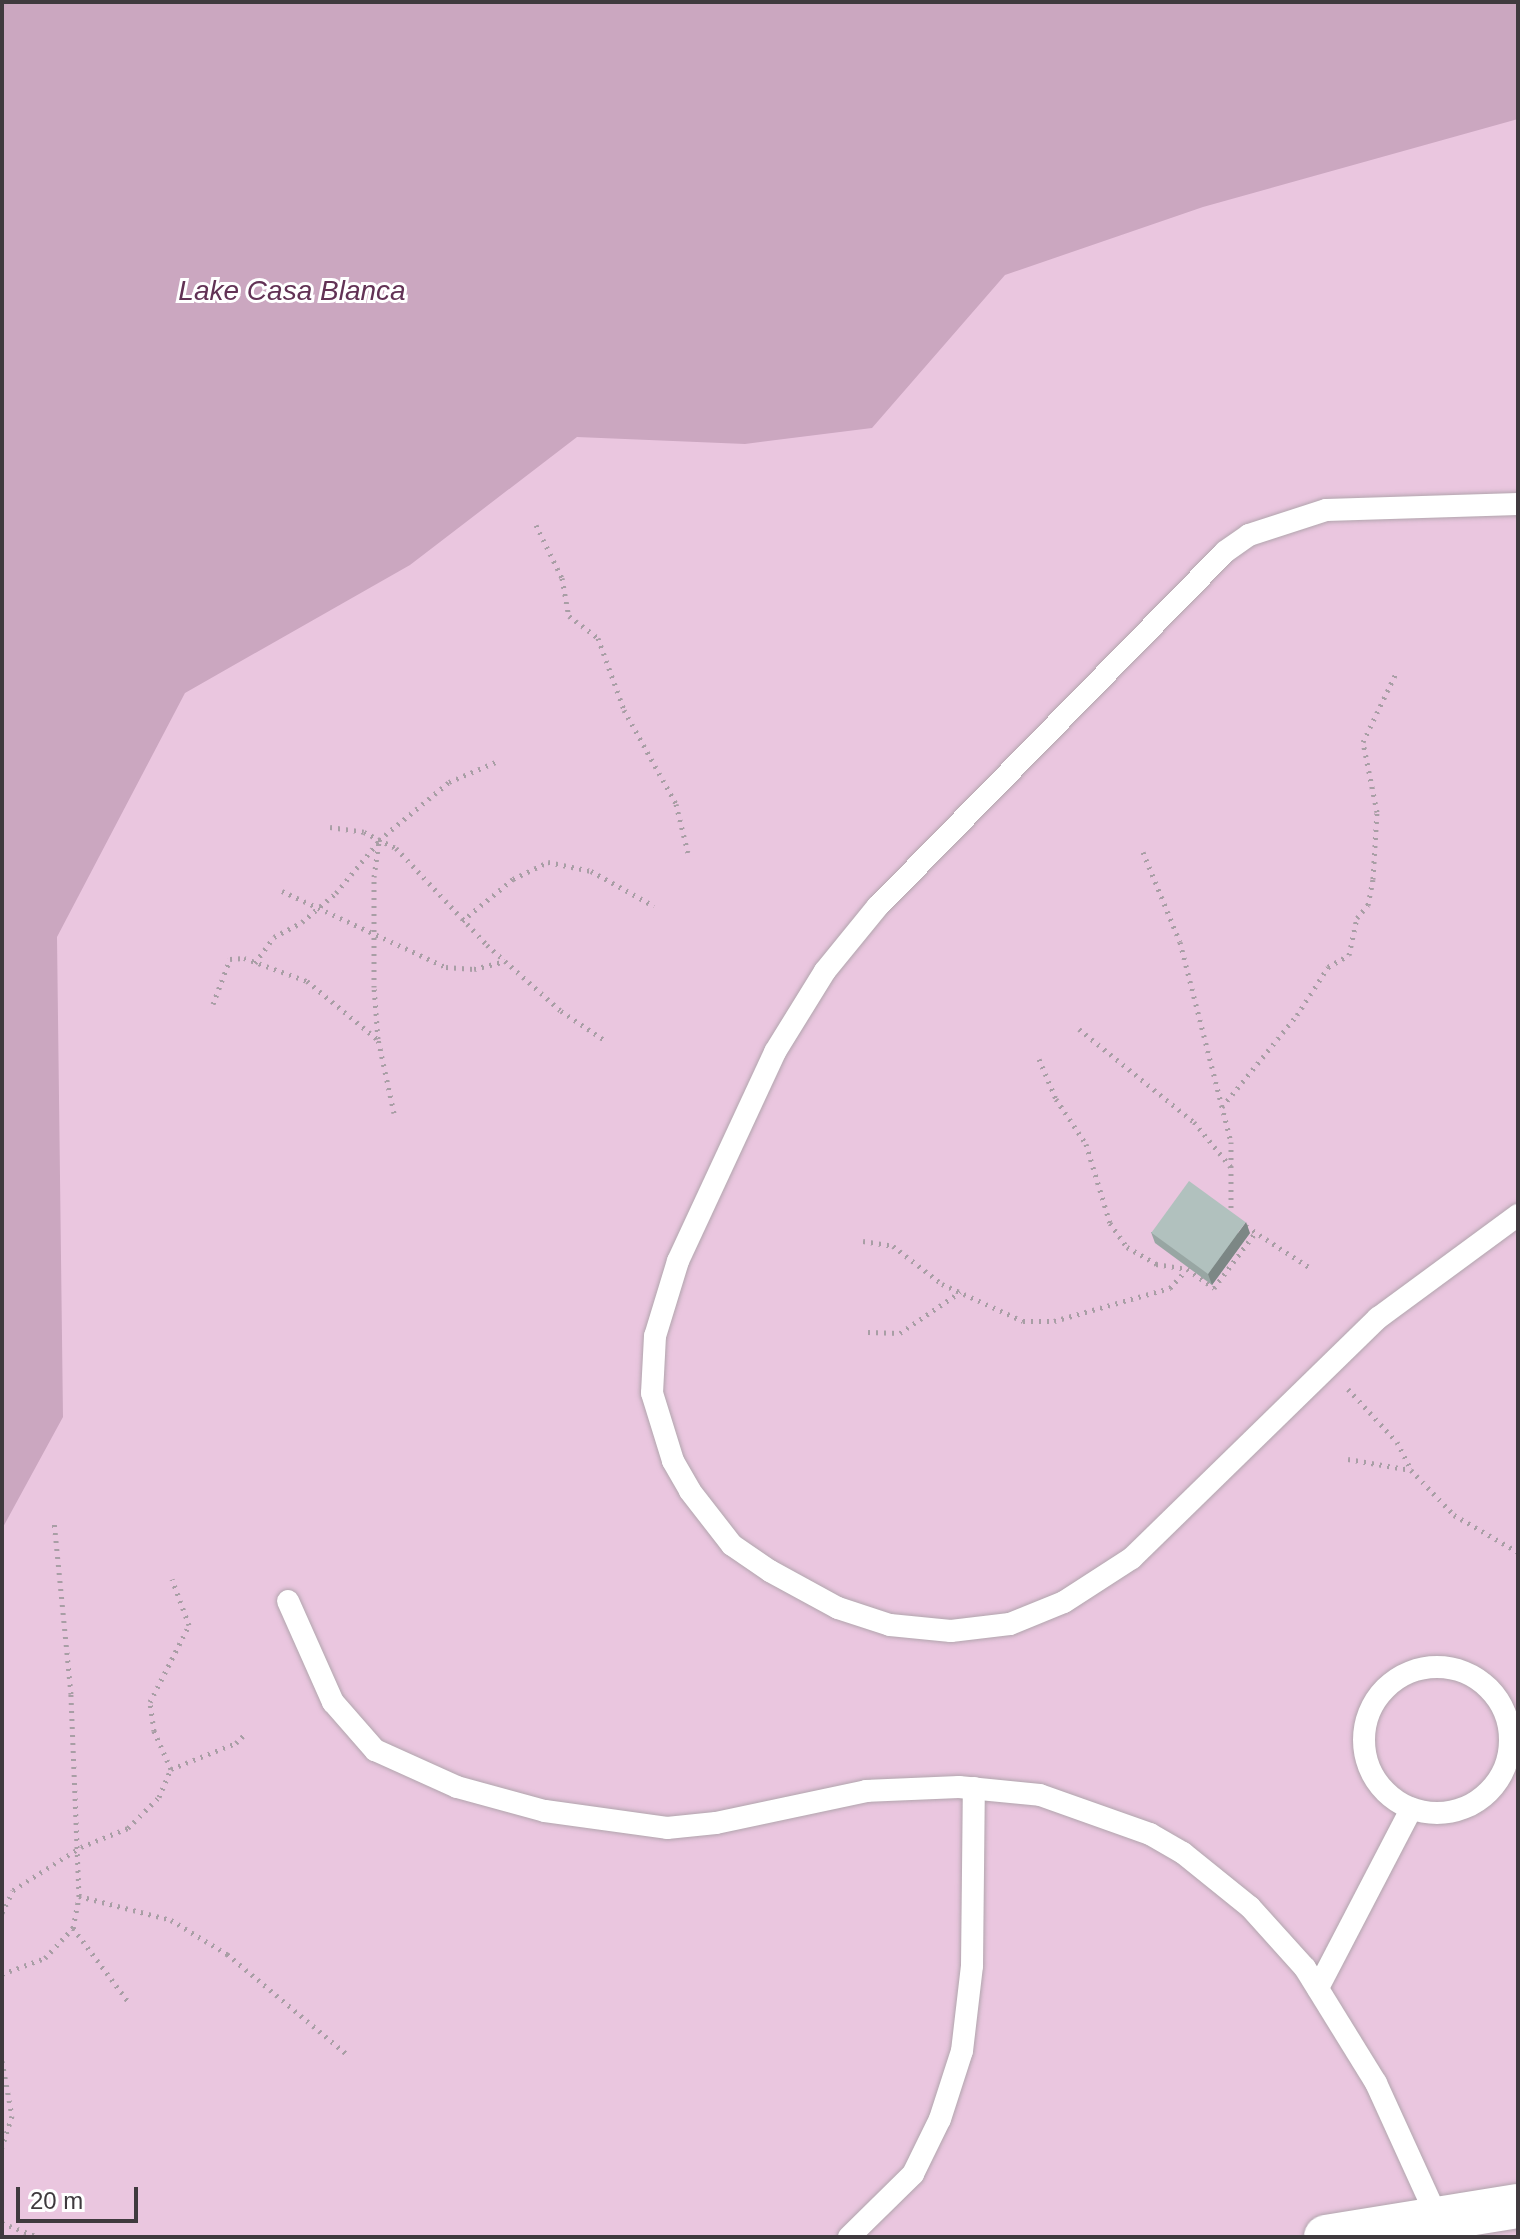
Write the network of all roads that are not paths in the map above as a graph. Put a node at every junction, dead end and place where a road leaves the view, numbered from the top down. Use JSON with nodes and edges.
{"nodes":[{"id":1,"x":1518,"y":504,"type":"edge"},
{"id":2,"x":1518,"y":1215,"type":"edge"},
{"id":3,"x":288,"y":1601,"type":"dead end"},
{"id":4,"x":1514,"y":1743,"type":"edge"},
{"id":5,"x":974,"y":1788,"type":"junction"},
{"id":6,"x":1411,"y":1809,"type":"junction"},
{"id":7,"x":1318,"y":1988,"type":"junction"},
{"id":8,"x":1518,"y":2206,"type":"edge"},
{"id":9,"x":1438,"y":2219,"type":"junction"},
{"id":10,"x":849,"y":2237,"type":"edge"},
{"id":11,"x":1326,"y":2237,"type":"edge"}],
"edges":[{"from":1,"to":2,"type":"lane"},
{"from":3,"to":5,"type":"lane"},
{"from":4,"to":6,"type":"lane"},
{"from":4,"to":6,"type":"lane"},
{"from":5,"to":7,"type":"lane"},
{"from":5,"to":10,"type":"lane"},
{"from":6,"to":7,"type":"lane"},
{"from":7,"to":9,"type":"lane"},
{"from":8,"to":9,"type":"street"},
{"from":9,"to":11,"type":"street"}]}
